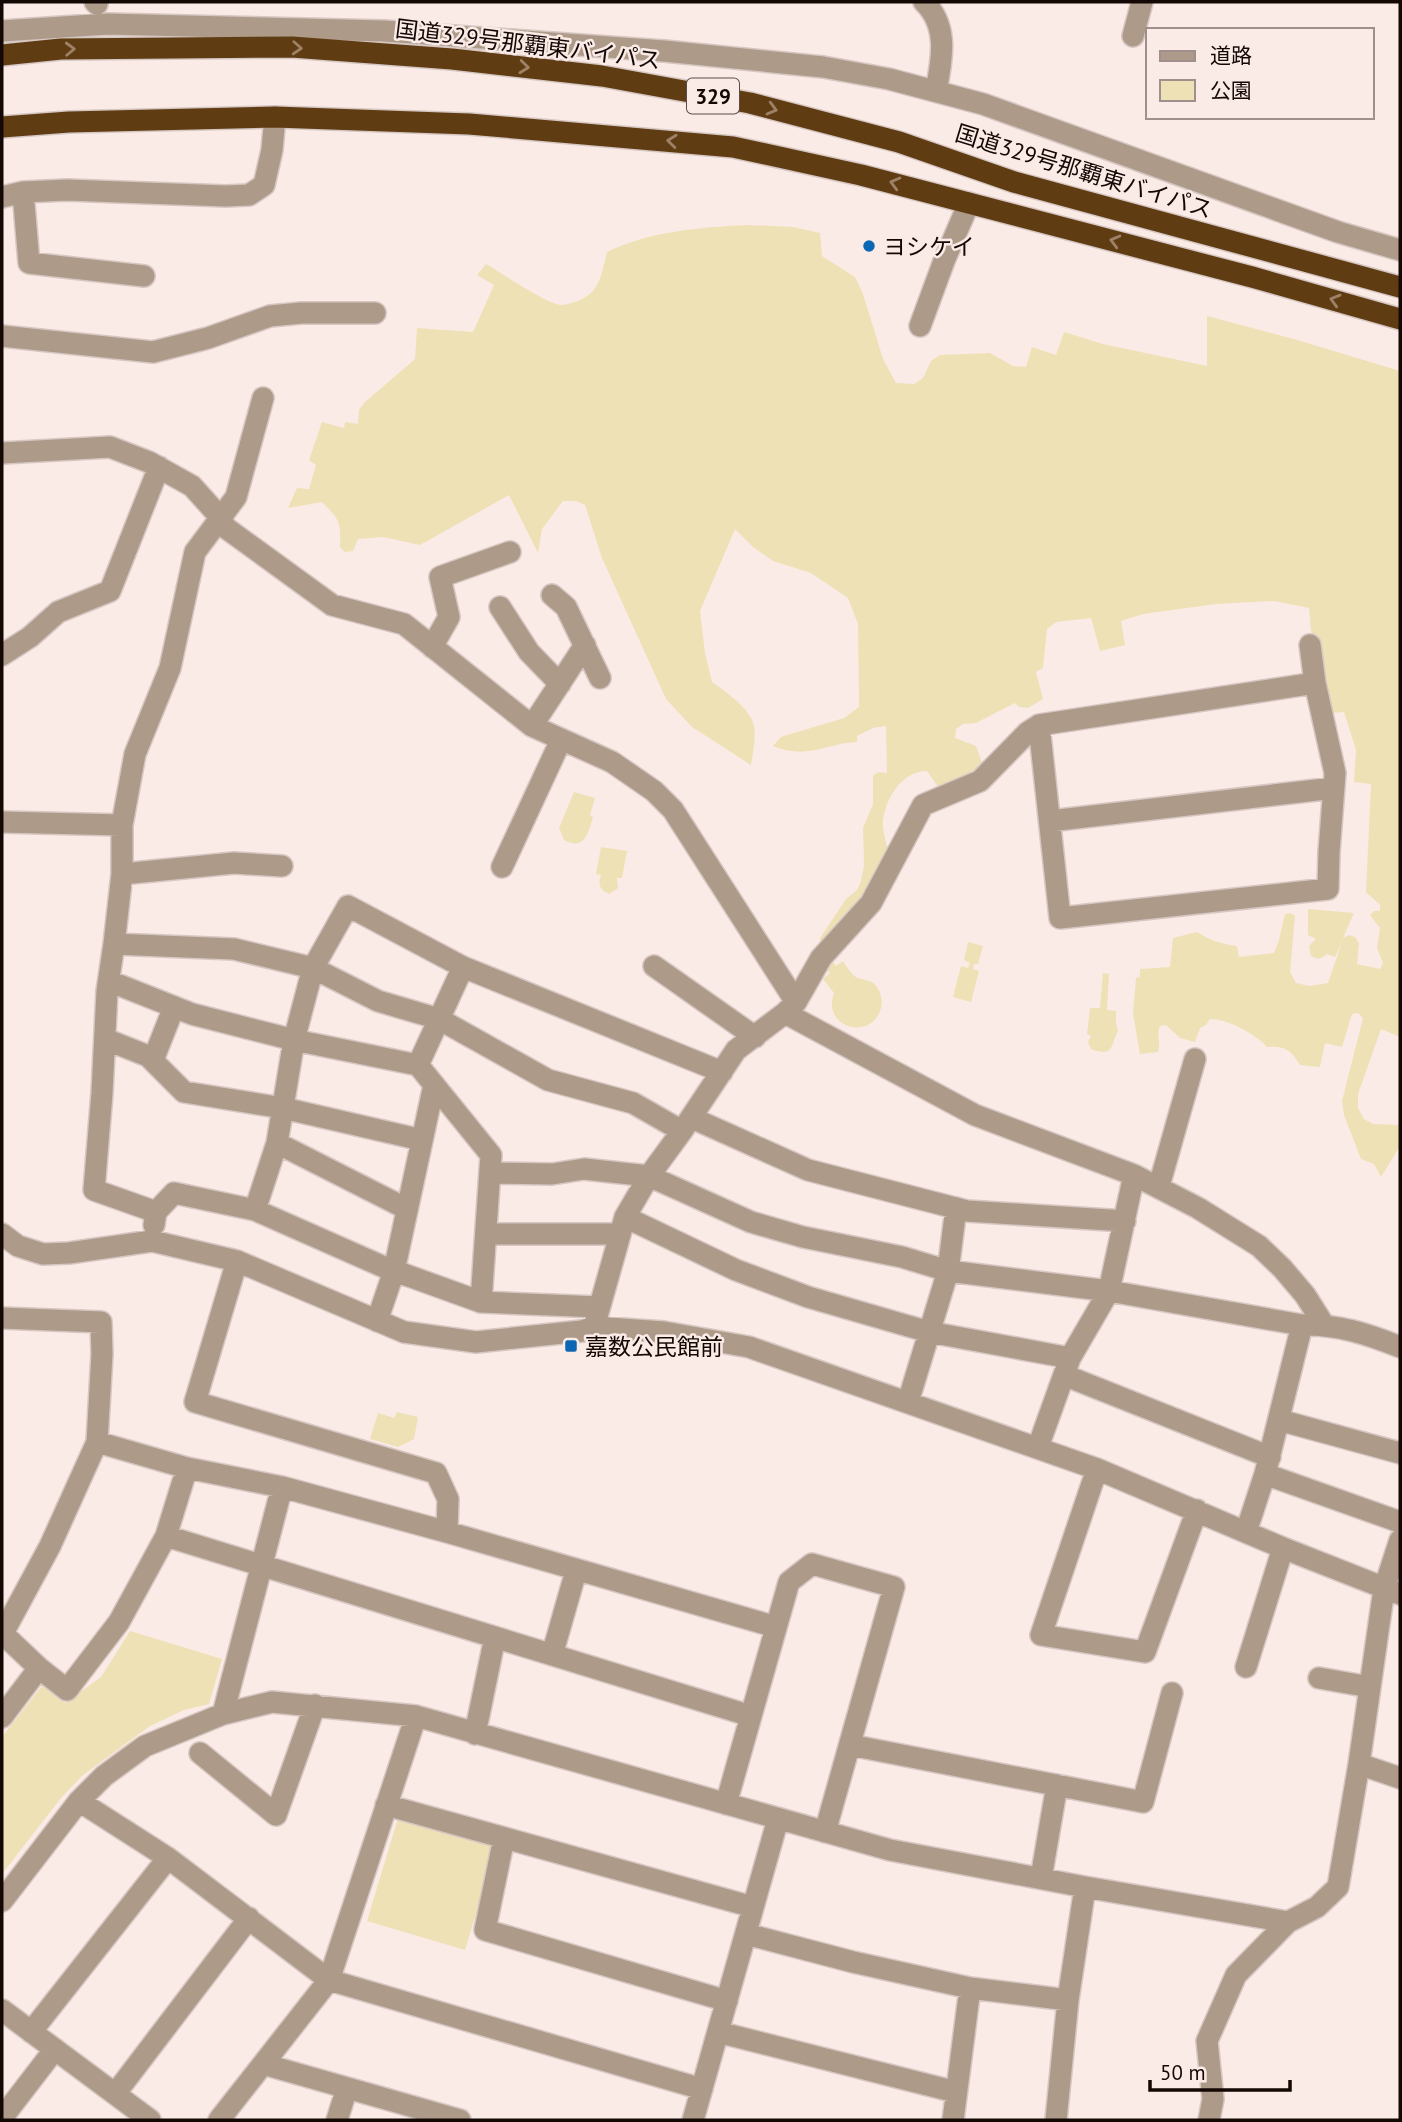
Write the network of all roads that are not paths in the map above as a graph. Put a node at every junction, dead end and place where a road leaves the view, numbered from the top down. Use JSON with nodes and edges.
{"nodes":[{"id":1,"x":924,"y":2,"type":"edge"},
{"id":2,"x":1142,"y":2,"type":"edge"},
{"id":3,"x":2,"y":31,"type":"edge"},
{"id":4,"x":1133,"y":36,"type":"dead end"},
{"id":5,"x":2,"y":55,"type":"edge"},
{"id":6,"x":936,"y":91,"type":"junction"},
{"id":7,"x":275,"y":117,"type":"junction"},
{"id":8,"x":2,"y":127,"type":"edge"},
{"id":9,"x":12,"y":195,"type":"edge"},
{"id":10,"x":969,"y":203,"type":"junction"},
{"id":11,"x":1400,"y":250,"type":"edge"},
{"id":12,"x":144,"y":276,"type":"dead end"},
{"id":13,"x":1400,"y":287,"type":"edge"},
{"id":14,"x":375,"y":313,"type":"dead end"},
{"id":15,"x":1400,"y":319,"type":"edge"},
{"id":16,"x":920,"y":326,"type":"dead end"},
{"id":17,"x":2,"y":336,"type":"edge"},
{"id":18,"x":263,"y":398,"type":"dead end"},
{"id":19,"x":2,"y":453,"type":"edge"},
{"id":20,"x":159,"y":467,"type":"junction"},
{"id":21,"x":220,"y":517,"type":"junction"},
{"id":22,"x":510,"y":552,"type":"dead end"},
{"id":23,"x":552,"y":595,"type":"dead end"},
{"id":24,"x":500,"y":607,"type":"dead end"},
{"id":25,"x":585,"y":645,"type":"junction"},
{"id":26,"x":1310,"y":645,"type":"dead end"},
{"id":27,"x":432,"y":647,"type":"junction"},
{"id":28,"x":2,"y":655,"type":"edge"},
{"id":29,"x":600,"y":678,"type":"dead end"},
{"id":30,"x":1315,"y":683,"type":"junction"},
{"id":31,"x":560,"y":684,"type":"junction"},
{"id":32,"x":1040,"y":725,"type":"junction"},
{"id":33,"x":532,"y":726,"type":"junction"},
{"id":34,"x":561,"y":740,"type":"junction"},
{"id":35,"x":1334,"y":788,"type":"junction"},
{"id":36,"x":1050,"y":821,"type":"junction"},
{"id":37,"x":2,"y":822,"type":"edge"},
{"id":38,"x":122,"y":825,"type":"junction"},
{"id":39,"x":282,"y":866,"type":"dead end"},
{"id":40,"x":502,"y":867,"type":"dead end"},
{"id":41,"x":122,"y":874,"type":"junction"},
{"id":42,"x":114,"y":944,"type":"junction"},
{"id":43,"x":654,"y":966,"type":"dead end"},
{"id":44,"x":463,"y":967,"type":"junction"},
{"id":45,"x":313,"y":968,"type":"junction"},
{"id":46,"x":108,"y":981,"type":"junction"},
{"id":47,"x":174,"y":1007,"type":"junction"},
{"id":48,"x":791,"y":1008,"type":"junction"},
{"id":49,"x":439,"y":1020,"type":"junction"},
{"id":50,"x":755,"y":1037,"type":"junction"},
{"id":51,"x":105,"y":1039,"type":"junction"},
{"id":52,"x":294,"y":1040,"type":"junction"},
{"id":53,"x":1195,"y":1059,"type":"dead end"},
{"id":54,"x":153,"y":1060,"type":"junction"},
{"id":55,"x":418,"y":1065,"type":"junction"},
{"id":56,"x":722,"y":1072,"type":"junction"},
{"id":57,"x":434,"y":1085,"type":"junction"},
{"id":58,"x":283,"y":1108,"type":"junction"},
{"id":59,"x":687,"y":1124,"type":"junction"},
{"id":60,"x":422,"y":1140,"type":"junction"},
{"id":61,"x":277,"y":1143,"type":"junction"},
{"id":62,"x":490,"y":1173,"type":"junction"},
{"id":63,"x":1134,"y":1175,"type":"junction"},
{"id":64,"x":649,"y":1176,"type":"junction"},
{"id":65,"x":1159,"y":1186,"type":"junction"},
{"id":66,"x":956,"y":1208,"type":"junction"},
{"id":67,"x":407,"y":1209,"type":"junction"},
{"id":68,"x":254,"y":1210,"type":"junction"},
{"id":69,"x":156,"y":1212,"type":"junction"},
{"id":70,"x":1125,"y":1221,"type":"junction"},
{"id":71,"x":623,"y":1226,"type":"junction"},
{"id":72,"x":2,"y":1234,"type":"edge"},
{"id":73,"x":486,"y":1234,"type":"junction"},
{"id":74,"x":152,"y":1241,"type":"junction"},
{"id":75,"x":237,"y":1261,"type":"junction"},
{"id":76,"x":394,"y":1271,"type":"junction"},
{"id":77,"x":948,"y":1271,"type":"junction"},
{"id":78,"x":1110,"y":1291,"type":"junction"},
{"id":79,"x":481,"y":1302,"type":"junction"},
{"id":80,"x":597,"y":1317,"type":"junction"},
{"id":81,"x":2,"y":1318,"type":"edge"},
{"id":82,"x":377,"y":1321,"type":"junction"},
{"id":83,"x":1302,"y":1325,"type":"junction"},
{"id":84,"x":1324,"y":1325,"type":"junction"},
{"id":85,"x":929,"y":1332,"type":"junction"},
{"id":86,"x":1400,"y":1347,"type":"edge"},
{"id":87,"x":1067,"y":1366,"type":"junction"},
{"id":88,"x":908,"y":1402,"type":"junction"},
{"id":89,"x":1279,"y":1420,"type":"junction"},
{"id":90,"x":97,"y":1442,"type":"junction"},
{"id":91,"x":1038,"y":1447,"type":"junction"},
{"id":92,"x":1400,"y":1453,"type":"edge"},
{"id":93,"x":1268,"y":1466,"type":"junction"},
{"id":94,"x":187,"y":1468,"type":"junction"},
{"id":95,"x":1097,"y":1469,"type":"junction"},
{"id":96,"x":282,"y":1487,"type":"junction"},
{"id":97,"x":1197,"y":1510,"type":"junction"},
{"id":98,"x":1400,"y":1522,"type":"edge"},
{"id":99,"x":447,"y":1532,"type":"junction"},
{"id":100,"x":1245,"y":1532,"type":"junction"},
{"id":101,"x":166,"y":1536,"type":"junction"},
{"id":102,"x":1400,"y":1540,"type":"edge"},
{"id":103,"x":1283,"y":1548,"type":"junction"},
{"id":104,"x":262,"y":1565,"type":"junction"},
{"id":105,"x":576,"y":1571,"type":"junction"},
{"id":106,"x":1392,"y":1591,"type":"edge"},
{"id":107,"x":776,"y":1628,"type":"junction"},
{"id":108,"x":2,"y":1633,"type":"edge"},
{"id":109,"x":495,"y":1637,"type":"junction"},
{"id":110,"x":552,"y":1655,"type":"junction"},
{"id":111,"x":1246,"y":1667,"type":"dead end"},
{"id":112,"x":39,"y":1668,"type":"junction"},
{"id":113,"x":1319,"y":1678,"type":"dead end"},
{"id":114,"x":1370,"y":1687,"type":"junction"},
{"id":115,"x":1172,"y":1693,"type":"dead end"},
{"id":116,"x":315,"y":1705,"type":"junction"},
{"id":117,"x":223,"y":1714,"type":"junction"},
{"id":118,"x":416,"y":1716,"type":"junction"},
{"id":119,"x":751,"y":1716,"type":"junction"},
{"id":120,"x":2,"y":1717,"type":"edge"},
{"id":121,"x":475,"y":1734,"type":"junction"},
{"id":122,"x":850,"y":1745,"type":"junction"},
{"id":123,"x":200,"y":1753,"type":"dead end"},
{"id":124,"x":1359,"y":1765,"type":"junction"},
{"id":125,"x":1400,"y":1778,"type":"edge"},
{"id":126,"x":1057,"y":1785,"type":"junction"},
{"id":127,"x":79,"y":1801,"type":"junction"},
{"id":128,"x":726,"y":1804,"type":"junction"},
{"id":129,"x":386,"y":1805,"type":"junction"},
{"id":130,"x":778,"y":1819,"type":"junction"},
{"id":131,"x":825,"y":1832,"type":"junction"},
{"id":132,"x":504,"y":1838,"type":"junction"},
{"id":133,"x":168,"y":1858,"type":"junction"},
{"id":134,"x":1041,"y":1878,"type":"junction"},
{"id":135,"x":1085,"y":1887,"type":"junction"},
{"id":136,"x":2,"y":1901,"type":"edge"},
{"id":137,"x":753,"y":1907,"type":"junction"},
{"id":138,"x":249,"y":1918,"type":"junction"},
{"id":139,"x":1288,"y":1922,"type":"junction"},
{"id":140,"x":746,"y":1934,"type":"junction"},
{"id":141,"x":329,"y":1980,"type":"junction"},
{"id":142,"x":970,"y":1988,"type":"junction"},
{"id":143,"x":1068,"y":2000,"type":"junction"},
{"id":144,"x":727,"y":2001,"type":"junction"},
{"id":145,"x":2,"y":2010,"type":"edge"},
{"id":146,"x":31,"y":2032,"type":"junction"},
{"id":147,"x":718,"y":2032,"type":"junction"},
{"id":148,"x":55,"y":2049,"type":"junction"},
{"id":149,"x":263,"y":2064,"type":"junction"},
{"id":150,"x":347,"y":2088,"type":"junction"},
{"id":151,"x":702,"y":2089,"type":"junction"},
{"id":152,"x":957,"y":2092,"type":"junction"},
{"id":153,"x":115,"y":2094,"type":"junction"},
{"id":154,"x":138,"y":2117,"type":"edge"},
{"id":155,"x":2,"y":2118,"type":"edge"},
{"id":156,"x":219,"y":2120,"type":"edge"},
{"id":157,"x":337,"y":2120,"type":"edge"},
{"id":158,"x":460,"y":2120,"type":"edge"},
{"id":159,"x":693,"y":2120,"type":"edge"},
{"id":160,"x":953,"y":2120,"type":"edge"},
{"id":161,"x":1056,"y":2120,"type":"edge"},
{"id":162,"x":1209,"y":2120,"type":"edge"}],
"edges":[{"from":1,"to":6,"type":"street"},
{"from":2,"to":4,"type":"street"},
{"from":3,"to":6,"type":"street"},
{"from":5,"to":13,"type":"highway","name":"国道329号那覇東バイパス","number":"329","one_way":true},
{"from":6,"to":11,"type":"street"},
{"from":7,"to":8,"type":"highway","number":"329"},
{"from":7,"to":9,"type":"street"},
{"from":10,"to":7,"type":"highway","number":"329","one_way":true},
{"from":9,"to":12,"type":"street"},
{"from":15,"to":10,"type":"highway","number":"329","one_way":true},
{"from":10,"to":16,"type":"street"},
{"from":14,"to":17,"type":"street"},
{"from":18,"to":21,"type":"street"},
{"from":19,"to":20,"type":"street"},
{"from":20,"to":21,"type":"street"},
{"from":20,"to":28,"type":"street"},
{"from":21,"to":27,"type":"street"},
{"from":21,"to":38,"type":"street"},
{"from":22,"to":27,"type":"street"},
{"from":23,"to":25,"type":"street"},
{"from":24,"to":31,"type":"street"},
{"from":25,"to":29,"type":"street"},
{"from":25,"to":31,"type":"street"},
{"from":26,"to":30,"type":"street"},
{"from":27,"to":33,"type":"street"},
{"from":30,"to":32,"type":"street"},
{"from":30,"to":35,"type":"street"},
{"from":31,"to":33,"type":"street"},
{"from":32,"to":36,"type":"street"},
{"from":32,"to":48,"type":"street"},
{"from":33,"to":34,"type":"street"},
{"from":34,"to":40,"type":"street"},
{"from":34,"to":48,"type":"street"},
{"from":35,"to":36,"type":"street"},
{"from":35,"to":36,"type":"street"},
{"from":37,"to":38,"type":"street"},
{"from":38,"to":41,"type":"street"},
{"from":39,"to":41,"type":"street"},
{"from":41,"to":42,"type":"street"},
{"from":42,"to":45,"type":"street"},
{"from":42,"to":46,"type":"street"},
{"from":43,"to":50,"type":"street"},
{"from":44,"to":45,"type":"street"},
{"from":44,"to":49,"type":"street"},
{"from":44,"to":56,"type":"street"},
{"from":45,"to":49,"type":"street"},
{"from":45,"to":52,"type":"street"},
{"from":46,"to":47,"type":"street"},
{"from":46,"to":51,"type":"street"},
{"from":47,"to":52,"type":"street"},
{"from":47,"to":54,"type":"street"},
{"from":48,"to":50,"type":"street"},
{"from":48,"to":63,"type":"street"},
{"from":49,"to":55,"type":"street"},
{"from":49,"to":59,"type":"street"},
{"from":50,"to":56,"type":"street"},
{"from":51,"to":54,"type":"street"},
{"from":51,"to":69,"type":"street"},
{"from":52,"to":55,"type":"street"},
{"from":52,"to":58,"type":"street"},
{"from":53,"to":65,"type":"street"},
{"from":54,"to":58,"type":"street"},
{"from":55,"to":57,"type":"street"},
{"from":56,"to":59,"type":"street"},
{"from":57,"to":60,"type":"street"},
{"from":57,"to":62,"type":"street"},
{"from":58,"to":60,"type":"street"},
{"from":58,"to":61,"type":"street"},
{"from":59,"to":64,"type":"street"},
{"from":59,"to":66,"type":"street"},
{"from":60,"to":67,"type":"street"},
{"from":61,"to":67,"type":"street"},
{"from":61,"to":68,"type":"street"},
{"from":62,"to":64,"type":"street"},
{"from":62,"to":73,"type":"street"},
{"from":63,"to":65,"type":"street"},
{"from":63,"to":70,"type":"street"},
{"from":64,"to":71,"type":"street"},
{"from":64,"to":77,"type":"street"},
{"from":65,"to":84,"type":"street"},
{"from":66,"to":70,"type":"street"},
{"from":66,"to":77,"type":"street"},
{"from":67,"to":76,"type":"street"},
{"from":68,"to":69,"type":"street"},
{"from":68,"to":76,"type":"street"},
{"from":69,"to":74,"type":"street"},
{"from":70,"to":78,"type":"street"},
{"from":71,"to":73,"type":"street"},
{"from":71,"to":80,"type":"street"},
{"from":71,"to":85,"type":"street"},
{"from":72,"to":74,"type":"street"},
{"from":73,"to":79,"type":"street"},
{"from":74,"to":75,"type":"street"},
{"from":75,"to":82,"type":"street"},
{"from":75,"to":99,"type":"street"},
{"from":76,"to":79,"type":"street"},
{"from":76,"to":82,"type":"street"},
{"from":77,"to":78,"type":"street"},
{"from":77,"to":85,"type":"street"},
{"from":78,"to":83,"type":"street"},
{"from":78,"to":87,"type":"street"},
{"from":79,"to":80,"type":"street"},
{"from":80,"to":82,"type":"street"},
{"from":80,"to":88,"type":"street"},
{"from":81,"to":90,"type":"street"},
{"from":83,"to":84,"type":"street"},
{"from":83,"to":89,"type":"street"},
{"from":84,"to":86,"type":"street"},
{"from":85,"to":87,"type":"street"},
{"from":85,"to":88,"type":"street"},
{"from":87,"to":91,"type":"street"},
{"from":87,"to":93,"type":"street"},
{"from":88,"to":91,"type":"street"},
{"from":89,"to":92,"type":"street"},
{"from":89,"to":93,"type":"street"},
{"from":90,"to":94,"type":"street"},
{"from":90,"to":108,"type":"street"},
{"from":91,"to":95,"type":"street"},
{"from":93,"to":98,"type":"street"},
{"from":93,"to":100,"type":"street"},
{"from":94,"to":96,"type":"street"},
{"from":94,"to":101,"type":"street"},
{"from":95,"to":97,"type":"street"},
{"from":95,"to":97,"type":"street"},
{"from":96,"to":99,"type":"street"},
{"from":96,"to":104,"type":"street"},
{"from":97,"to":100,"type":"street"},
{"from":99,"to":105,"type":"street"},
{"from":100,"to":103,"type":"street"},
{"from":101,"to":104,"type":"street"},
{"from":101,"to":112,"type":"street"},
{"from":102,"to":106,"type":"street"},
{"from":103,"to":106,"type":"street"},
{"from":103,"to":111,"type":"street"},
{"from":104,"to":109,"type":"street"},
{"from":104,"to":117,"type":"street"},
{"from":105,"to":107,"type":"street"},
{"from":105,"to":110,"type":"street"},
{"from":106,"to":114,"type":"street"},
{"from":107,"to":119,"type":"street"},
{"from":107,"to":122,"type":"street"},
{"from":108,"to":112,"type":"street"},
{"from":109,"to":110,"type":"street"},
{"from":109,"to":121,"type":"street"},
{"from":110,"to":119,"type":"street"},
{"from":112,"to":120,"type":"street"},
{"from":113,"to":114,"type":"street"},
{"from":114,"to":124,"type":"street"},
{"from":115,"to":126,"type":"street"},
{"from":116,"to":117,"type":"street"},
{"from":116,"to":118,"type":"street"},
{"from":116,"to":123,"type":"street"},
{"from":117,"to":127,"type":"street"},
{"from":118,"to":121,"type":"street"},
{"from":118,"to":129,"type":"street"},
{"from":119,"to":128,"type":"street"},
{"from":121,"to":128,"type":"street"},
{"from":122,"to":126,"type":"street"},
{"from":122,"to":131,"type":"street"},
{"from":124,"to":125,"type":"street"},
{"from":124,"to":139,"type":"street"},
{"from":126,"to":134,"type":"street"},
{"from":127,"to":133,"type":"street"},
{"from":127,"to":136,"type":"street"},
{"from":128,"to":130,"type":"street"},
{"from":129,"to":132,"type":"street"},
{"from":129,"to":141,"type":"street"},
{"from":130,"to":131,"type":"street"},
{"from":130,"to":137,"type":"street"},
{"from":131,"to":134,"type":"street"},
{"from":132,"to":137,"type":"street"},
{"from":132,"to":144,"type":"street"},
{"from":133,"to":138,"type":"street"},
{"from":133,"to":146,"type":"street"},
{"from":134,"to":135,"type":"street"},
{"from":135,"to":139,"type":"street"},
{"from":135,"to":143,"type":"street"},
{"from":137,"to":140,"type":"street"},
{"from":138,"to":141,"type":"street"},
{"from":138,"to":153,"type":"street"},
{"from":139,"to":162,"type":"street"},
{"from":140,"to":142,"type":"street"},
{"from":140,"to":144,"type":"street"},
{"from":141,"to":149,"type":"street"},
{"from":141,"to":151,"type":"street"},
{"from":142,"to":143,"type":"street"},
{"from":142,"to":152,"type":"street"},
{"from":143,"to":161,"type":"street"},
{"from":144,"to":147,"type":"street"},
{"from":145,"to":146,"type":"street"},
{"from":146,"to":148,"type":"street"},
{"from":147,"to":151,"type":"street"},
{"from":147,"to":152,"type":"street"},
{"from":148,"to":153,"type":"street"},
{"from":148,"to":155,"type":"street"},
{"from":149,"to":150,"type":"street"},
{"from":149,"to":156,"type":"street"},
{"from":150,"to":157,"type":"street"},
{"from":150,"to":158,"type":"street"},
{"from":151,"to":159,"type":"street"},
{"from":152,"to":160,"type":"street"},
{"from":153,"to":154,"type":"street"}]}
